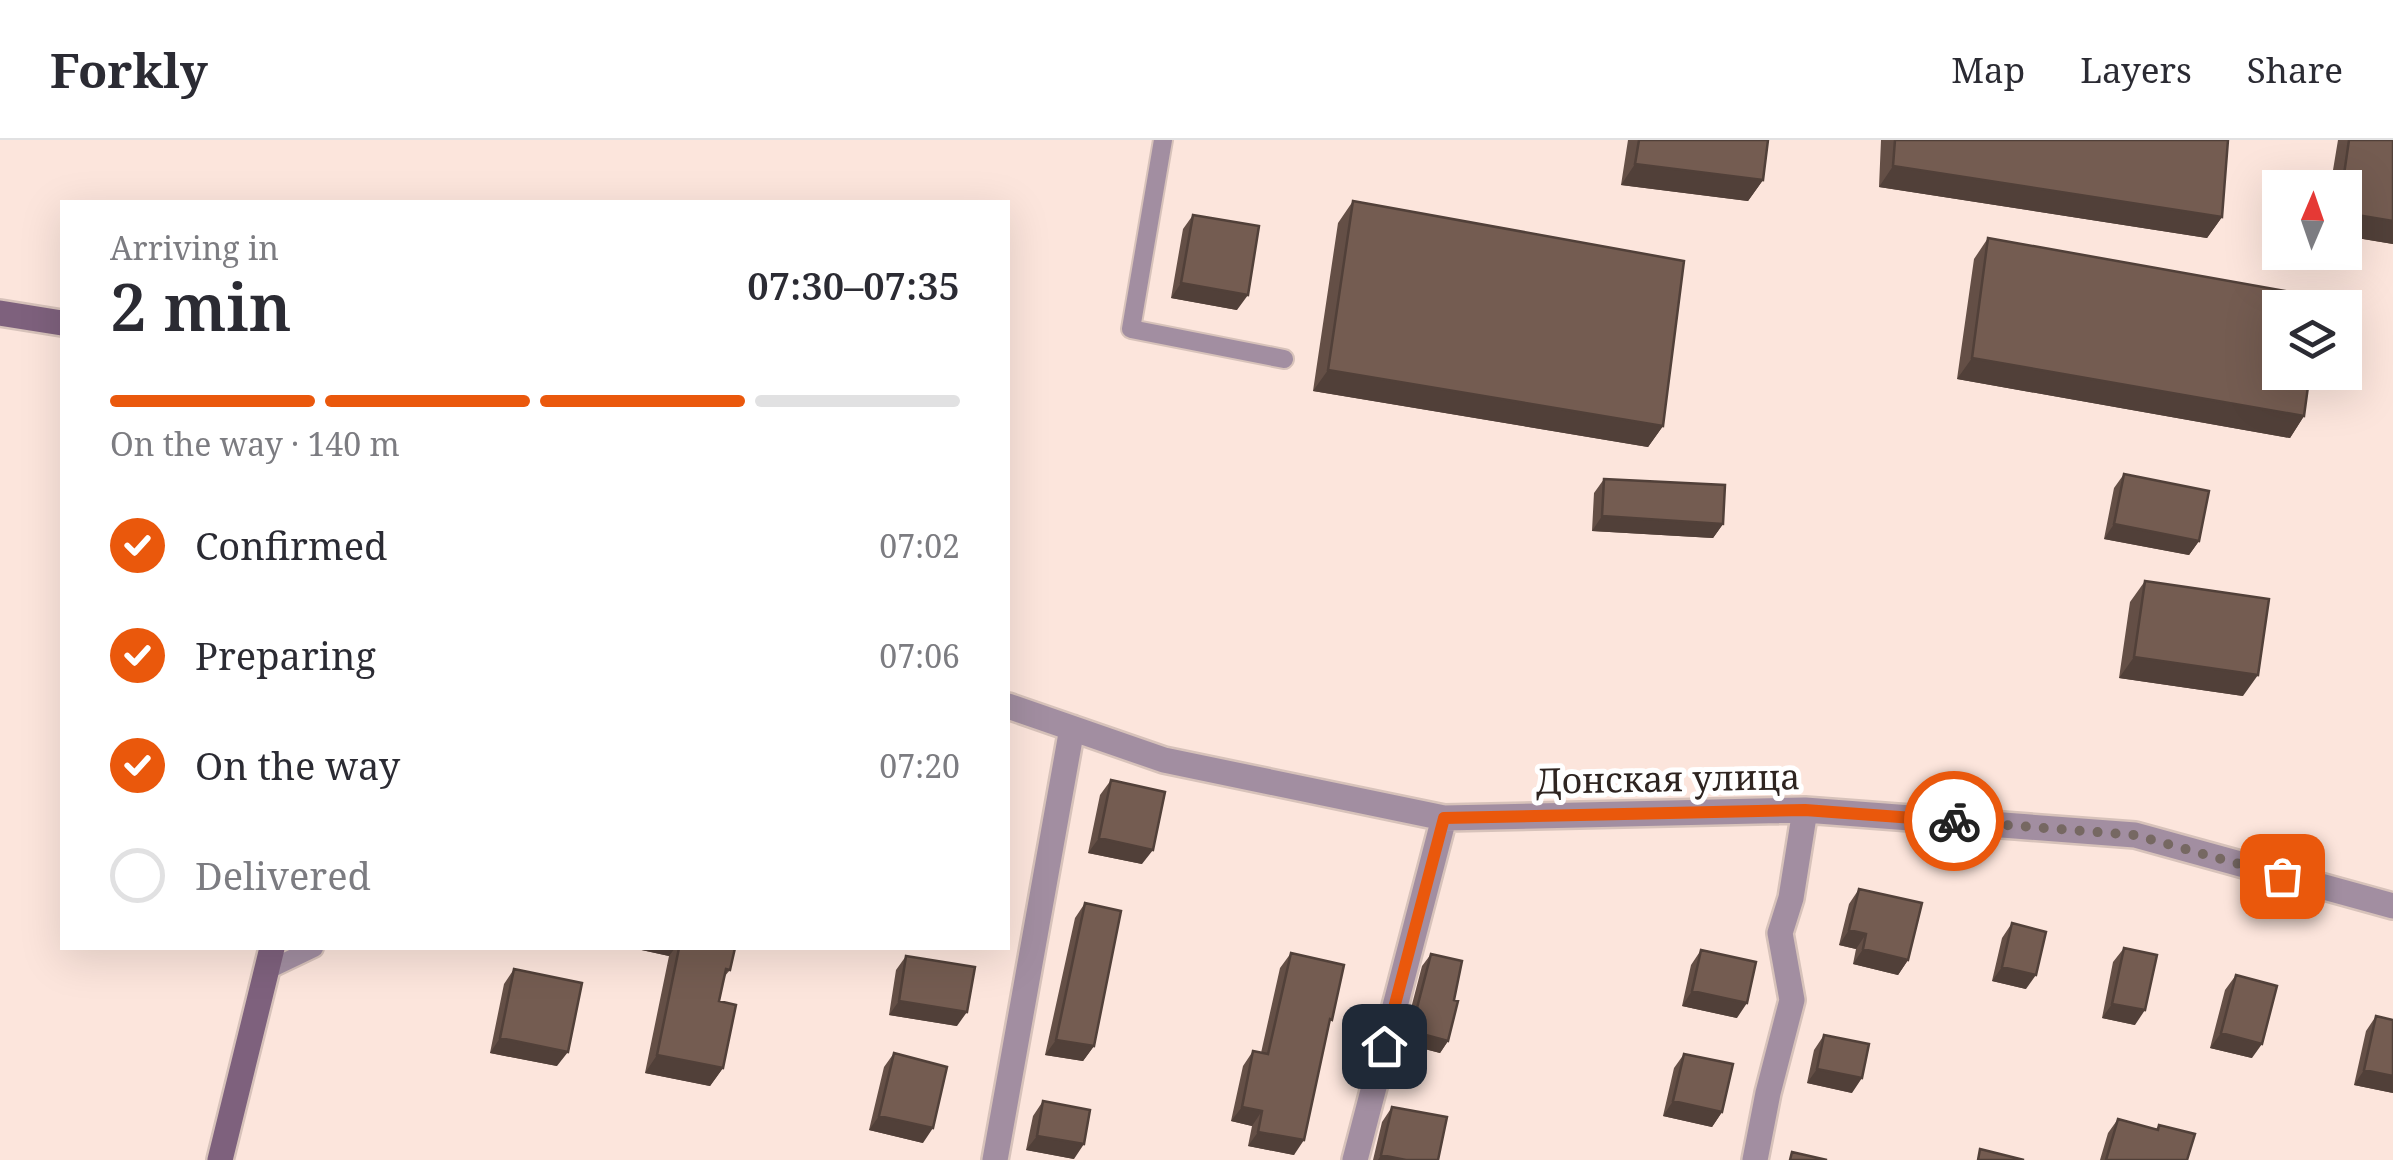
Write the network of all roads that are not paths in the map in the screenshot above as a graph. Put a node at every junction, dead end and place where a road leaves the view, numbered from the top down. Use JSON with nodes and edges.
{"nodes":[{"id":1,"x":1163,"y":140,"type":"edge"},
{"id":2,"x":0,"y":313,"type":"edge"},
{"id":3,"x":60,"y":323,"type":"edge"},
{"id":4,"x":1284,"y":359,"type":"dead end"},
{"id":5,"x":1010,"y":707,"type":"edge"},
{"id":6,"x":1072,"y":728,"type":"junction"},
{"id":7,"x":1805,"y":810,"type":"junction"},
{"id":8,"x":1444,"y":818,"type":"junction"},
{"id":9,"x":2393,"y":906,"type":"edge"},
{"id":10,"x":306,"y":950,"type":"edge"},
{"id":11,"x":269,"y":959,"type":"edge"},
{"id":12,"x":220,"y":1160,"type":"edge"},
{"id":13,"x":995,"y":1160,"type":"edge"},
{"id":14,"x":1355,"y":1160,"type":"edge"},
{"id":15,"x":1756,"y":1160,"type":"edge"}],
"edges":[{"from":1,"to":4,"type":"lane"},
{"from":2,"to":3,"type":"street"},
{"from":5,"to":6,"type":"street","name":"Донская улица"},
{"from":6,"to":8,"type":"street","name":"Донская улица"},
{"from":6,"to":13,"type":"street"},
{"from":7,"to":8,"type":"street","name":"Донская улица"},
{"from":7,"to":9,"type":"street","name":"Донская улица"},
{"from":7,"to":15,"type":"street"},
{"from":8,"to":14,"type":"street"},
{"from":10,"to":11,"type":"lane"},
{"from":11,"to":12,"type":"street"}]}
